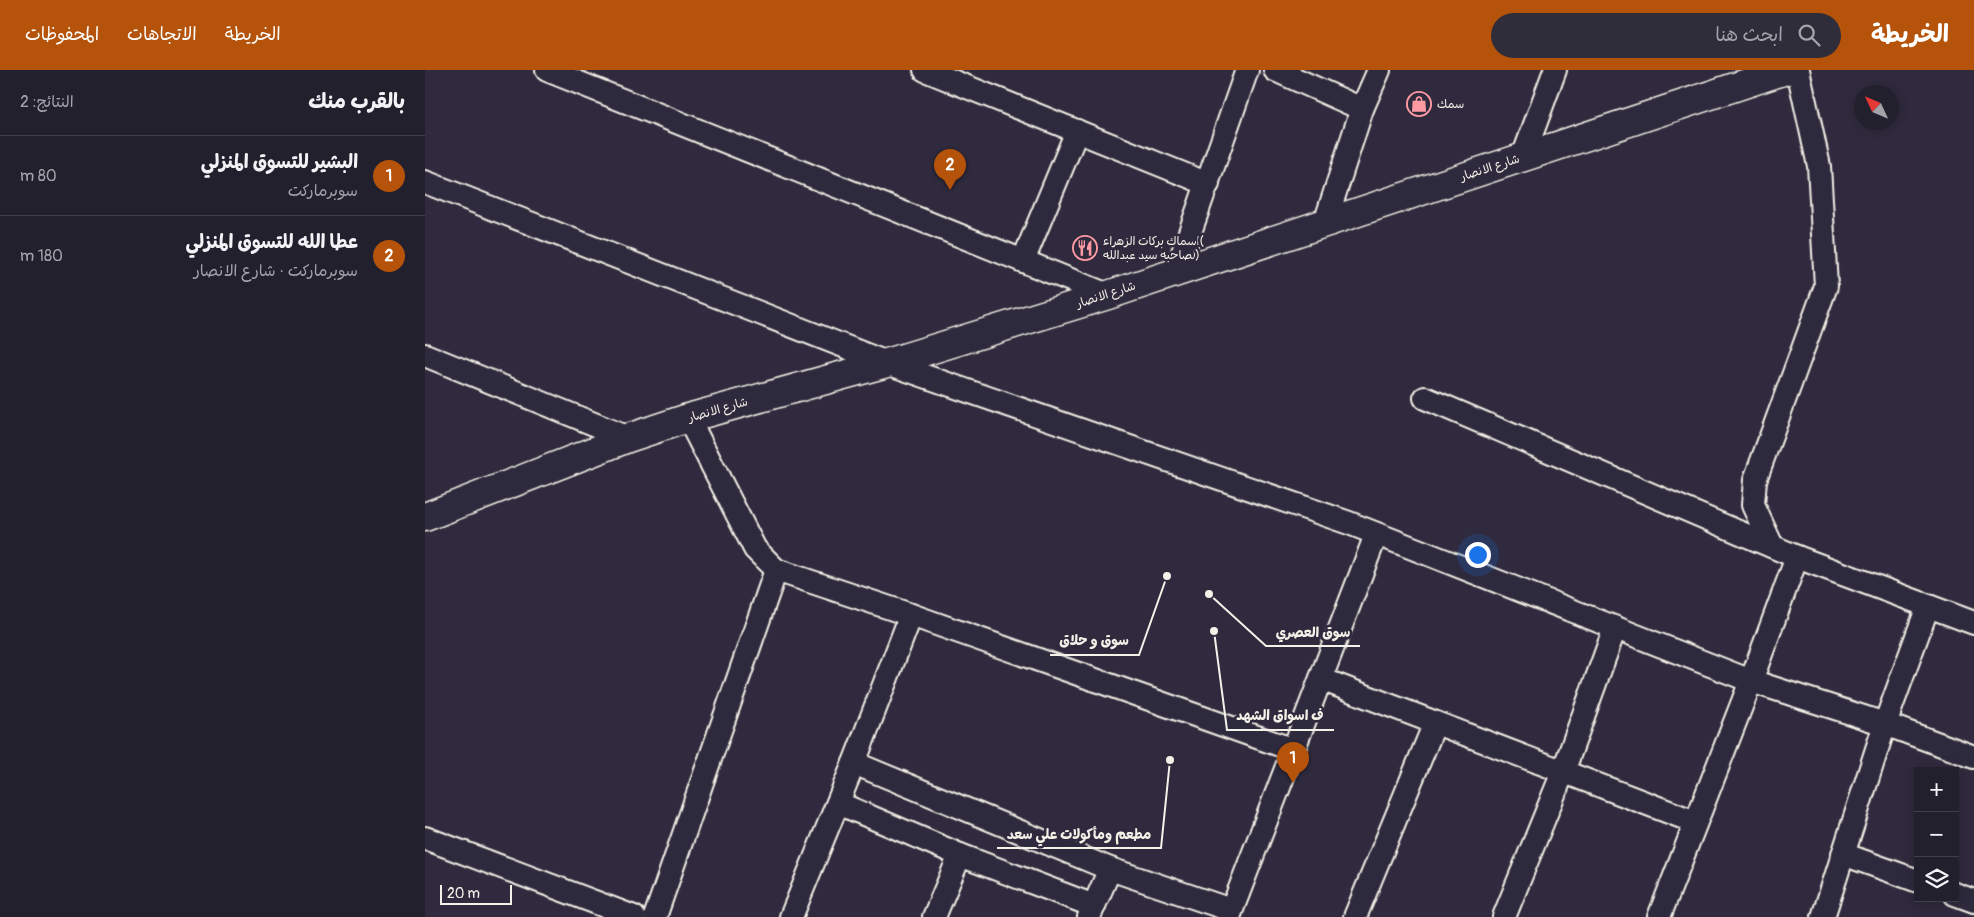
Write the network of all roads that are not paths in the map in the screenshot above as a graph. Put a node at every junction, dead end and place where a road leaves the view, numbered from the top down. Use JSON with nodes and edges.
{"nodes":[{"id":1,"x":547,"y":70,"type":"edge"},
{"id":2,"x":925,"y":70,"type":"edge"},
{"id":3,"x":1247,"y":70,"type":"edge"},
{"id":4,"x":1275,"y":70,"type":"edge"},
{"id":5,"x":1379,"y":70,"type":"edge"},
{"id":6,"x":1555,"y":70,"type":"edge"},
{"id":7,"x":1786,"y":70,"type":"edge"},
{"id":8,"x":1798,"y":70,"type":"edge"},
{"id":9,"x":1362,"y":109,"type":"junction"},
{"id":10,"x":1077,"y":131,"type":"junction"},
{"id":11,"x":1523,"y":157,"type":"junction"},
{"id":12,"x":425,"y":182,"type":"edge"},
{"id":13,"x":1208,"y":184,"type":"junction"},
{"id":14,"x":1325,"y":223,"type":"junction"},
{"id":15,"x":1023,"y":261,"type":"junction"},
{"id":16,"x":1176,"y":272,"type":"junction"},
{"id":17,"x":1107,"y":295,"type":"junction"},
{"id":18,"x":425,"y":354,"type":"edge"},
{"id":19,"x":887,"y":363,"type":"junction"},
{"id":20,"x":1425,"y":398,"type":"dead end"},
{"id":21,"x":689,"y":418,"type":"junction"},
{"id":22,"x":628,"y":438,"type":"junction"},
{"id":23,"x":425,"y":517,"type":"edge"},
{"id":24,"x":1376,"y":535,"type":"junction"},
{"id":25,"x":1772,"y":546,"type":"junction"},
{"id":26,"x":1797,"y":557,"type":"junction"},
{"id":27,"x":776,"y":570,"type":"junction"},
{"id":28,"x":1928,"y":606,"type":"junction"},
{"id":29,"x":911,"y":615,"type":"junction"},
{"id":30,"x":1974,"y":623,"type":"edge"},
{"id":31,"x":1615,"y":628,"type":"junction"},
{"id":32,"x":1321,"y":680,"type":"junction"},
{"id":33,"x":1751,"y":681,"type":"junction"},
{"id":34,"x":1435,"y":723,"type":"junction"},
{"id":35,"x":1885,"y":724,"type":"junction"},
{"id":36,"x":1294,"y":750,"type":"junction"},
{"id":37,"x":1974,"y":757,"type":"edge"},
{"id":38,"x":854,"y":763,"type":"junction"},
{"id":39,"x":1563,"y":772,"type":"junction"},
{"id":40,"x":838,"y":803,"type":"junction"},
{"id":41,"x":1695,"y":822,"type":"junction"},
{"id":42,"x":425,"y":838,"type":"edge"},
{"id":43,"x":1843,"y":854,"type":"junction"},
{"id":44,"x":960,"y":855,"type":"junction"},
{"id":45,"x":1110,"y":869,"type":"junction"},
{"id":46,"x":1914,"y":880,"type":"edge"},
{"id":47,"x":1959,"y":895,"type":"edge"},
{"id":48,"x":1974,"y":901,"type":"edge"},
{"id":49,"x":1092,"y":911,"type":"edge"},
{"id":50,"x":1230,"y":914,"type":"edge"},
{"id":51,"x":634,"y":917,"type":"edge"},
{"id":52,"x":655,"y":917,"type":"edge"},
{"id":53,"x":791,"y":917,"type":"edge"},
{"id":54,"x":934,"y":917,"type":"edge"},
{"id":55,"x":1355,"y":917,"type":"edge"},
{"id":56,"x":1505,"y":917,"type":"edge"},
{"id":57,"x":1659,"y":917,"type":"edge"},
{"id":58,"x":1823,"y":917,"type":"edge"}],
"edges":[{"from":1,"to":15,"type":"street"},
{"from":2,"to":10,"type":"street"},
{"from":3,"to":13,"type":"street"},
{"from":4,"to":9,"type":"street"},
{"from":5,"to":9,"type":"street"},
{"from":6,"to":11,"type":"street"},
{"from":7,"to":11,"type":"street","name":"شارع الانصار"},
{"from":8,"to":25,"type":"street"},
{"from":9,"to":14,"type":"street"},
{"from":10,"to":13,"type":"street"},
{"from":10,"to":15,"type":"street"},
{"from":11,"to":14,"type":"street","name":"شارع الانصار"},
{"from":12,"to":19,"type":"street"},
{"from":13,"to":16,"type":"street"},
{"from":14,"to":16,"type":"street","name":"شارع الانصار"},
{"from":15,"to":17,"type":"street"},
{"from":16,"to":17,"type":"street","name":"شارع الانصار"},
{"from":17,"to":19,"type":"street","name":"شارع الانصار"},
{"from":18,"to":22,"type":"street"},
{"from":19,"to":21,"type":"street","name":"شارع الانصار"},
{"from":19,"to":24,"type":"street"},
{"from":20,"to":25,"type":"street"},
{"from":21,"to":22,"type":"street","name":"شارع الانصار"},
{"from":21,"to":27,"type":"street"},
{"from":22,"to":23,"type":"street","name":"شارع الانصار"},
{"from":24,"to":31,"type":"street"},
{"from":24,"to":32,"type":"street"},
{"from":25,"to":26,"type":"street"},
{"from":26,"to":28,"type":"street"},
{"from":26,"to":33,"type":"street"},
{"from":27,"to":29,"type":"street"},
{"from":27,"to":52,"type":"street"},
{"from":28,"to":30,"type":"street"},
{"from":28,"to":35,"type":"street"},
{"from":29,"to":36,"type":"street"},
{"from":29,"to":38,"type":"street"},
{"from":31,"to":33,"type":"street"},
{"from":31,"to":39,"type":"street"},
{"from":32,"to":34,"type":"street"},
{"from":32,"to":36,"type":"street"},
{"from":33,"to":35,"type":"street"},
{"from":33,"to":41,"type":"street"},
{"from":34,"to":39,"type":"street"},
{"from":34,"to":55,"type":"street"},
{"from":35,"to":37,"type":"street"},
{"from":35,"to":43,"type":"street"},
{"from":36,"to":50,"type":"street"},
{"from":38,"to":40,"type":"street"},
{"from":38,"to":45,"type":"street"},
{"from":39,"to":41,"type":"street"},
{"from":39,"to":56,"type":"street"},
{"from":40,"to":44,"type":"street"},
{"from":40,"to":53,"type":"street"},
{"from":41,"to":57,"type":"street"},
{"from":42,"to":51,"type":"street"},
{"from":43,"to":46,"type":"street"},
{"from":43,"to":58,"type":"street"},
{"from":44,"to":49,"type":"street"},
{"from":44,"to":54,"type":"street"},
{"from":45,"to":49,"type":"street"},
{"from":45,"to":50,"type":"street"},
{"from":47,"to":48,"type":"street"}]}
